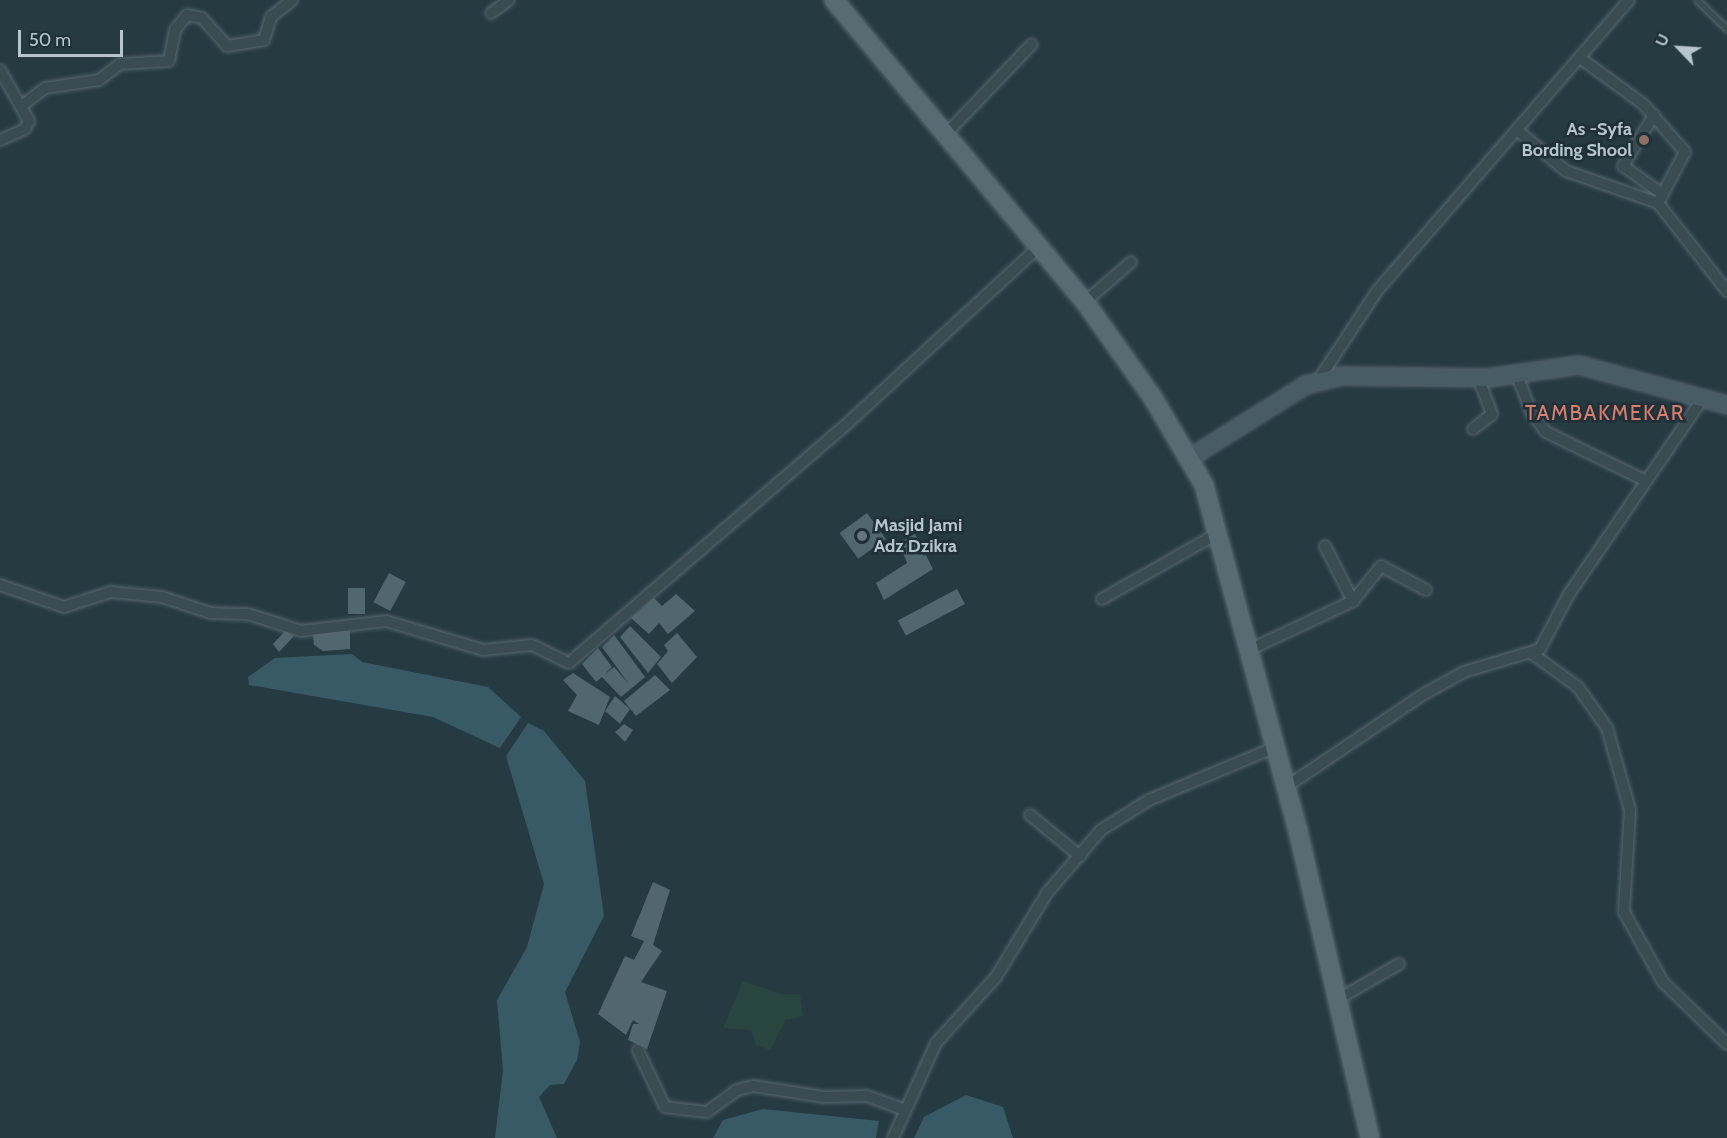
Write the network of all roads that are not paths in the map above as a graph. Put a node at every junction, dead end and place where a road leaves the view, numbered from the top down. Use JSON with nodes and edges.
{"nodes":[{"id":1,"x":292,"y":0,"type":"edge"},
{"id":2,"x":509,"y":0,"type":"edge"},
{"id":3,"x":1629,"y":0,"type":"edge"},
{"id":4,"x":1697,"y":0,"type":"edge"},
{"id":5,"x":841,"y":2,"type":"edge"},
{"id":6,"x":491,"y":13,"type":"dead end"},
{"id":7,"x":1727,"y":29,"type":"edge"},
{"id":8,"x":1032,"y":44,"type":"dead end"},
{"id":9,"x":1580,"y":58,"type":"junction"},
{"id":10,"x":0,"y":70,"type":"edge"},
{"id":11,"x":24,"y":104,"type":"junction"},
{"id":12,"x":1654,"y":115,"type":"junction"},
{"id":13,"x":1517,"y":130,"type":"junction"},
{"id":14,"x":946,"y":134,"type":"junction"},
{"id":15,"x":0,"y":140,"type":"edge"},
{"id":16,"x":1659,"y":198,"type":"junction"},
{"id":17,"x":1041,"y":245,"type":"junction"},
{"id":18,"x":1131,"y":262,"type":"dead end"},
{"id":19,"x":1727,"y":291,"type":"edge"},
{"id":20,"x":1085,"y":302,"type":"junction"},
{"id":21,"x":1516,"y":375,"type":"junction"},
{"id":22,"x":1478,"y":377,"type":"junction"},
{"id":23,"x":1319,"y":379,"type":"junction"},
{"id":24,"x":1701,"y":401,"type":"junction"},
{"id":25,"x":1727,"y":405,"type":"edge"},
{"id":26,"x":1473,"y":429,"type":"dead end"},
{"id":27,"x":1191,"y":457,"type":"junction"},
{"id":28,"x":1646,"y":481,"type":"junction"},
{"id":29,"x":1220,"y":532,"type":"junction"},
{"id":30,"x":1325,"y":546,"type":"dead end"},
{"id":31,"x":0,"y":585,"type":"edge"},
{"id":32,"x":1426,"y":590,"type":"dead end"},
{"id":33,"x":1102,"y":599,"type":"dead end"},
{"id":34,"x":1353,"y":601,"type":"junction"},
{"id":35,"x":1251,"y":649,"type":"junction"},
{"id":36,"x":1531,"y":653,"type":"junction"},
{"id":37,"x":1276,"y":747,"type":"junction"},
{"id":38,"x":1286,"y":787,"type":"junction"},
{"id":39,"x":1030,"y":815,"type":"dead end"},
{"id":40,"x":1080,"y":856,"type":"junction"},
{"id":41,"x":1399,"y":964,"type":"dead end"},
{"id":42,"x":1335,"y":1002,"type":"junction"},
{"id":43,"x":1727,"y":1044,"type":"edge"},
{"id":44,"x":638,"y":1050,"type":"dead end"},
{"id":45,"x":905,"y":1110,"type":"junction"},
{"id":46,"x":1365,"y":1136,"type":"edge"},
{"id":47,"x":893,"y":1138,"type":"edge"}],
"edges":[{"from":1,"to":11,"type":"street"},
{"from":2,"to":6,"type":"street"},
{"from":3,"to":9,"type":"street"},
{"from":4,"to":7,"type":"lane"},
{"from":5,"to":14,"type":"main road"},
{"from":8,"to":14,"type":"street"},
{"from":9,"to":12,"type":"street"},
{"from":9,"to":13,"type":"street"},
{"from":10,"to":11,"type":"street"},
{"from":11,"to":15,"type":"street"},
{"from":12,"to":16,"type":"street"},
{"from":12,"to":16,"type":"street"},
{"from":13,"to":16,"type":"street"},
{"from":13,"to":23,"type":"street"},
{"from":14,"to":17,"type":"main road"},
{"from":16,"to":19,"type":"street"},
{"from":17,"to":20,"type":"main road"},
{"from":17,"to":31,"type":"street"},
{"from":18,"to":20,"type":"street"},
{"from":20,"to":27,"type":"main road"},
{"from":21,"to":22,"type":"street"},
{"from":21,"to":24,"type":"street"},
{"from":21,"to":28,"type":"street"},
{"from":22,"to":23,"type":"street"},
{"from":22,"to":26,"type":"street"},
{"from":23,"to":27,"type":"street"},
{"from":24,"to":25,"type":"street"},
{"from":24,"to":28,"type":"street"},
{"from":27,"to":29,"type":"main road"},
{"from":28,"to":36,"type":"street"},
{"from":29,"to":33,"type":"street"},
{"from":29,"to":35,"type":"main road"},
{"from":30,"to":34,"type":"street"},
{"from":32,"to":34,"type":"street"},
{"from":34,"to":35,"type":"street"},
{"from":35,"to":37,"type":"main road"},
{"from":36,"to":38,"type":"street"},
{"from":36,"to":43,"type":"street"},
{"from":37,"to":38,"type":"main road"},
{"from":37,"to":40,"type":"street"},
{"from":38,"to":42,"type":"main road"},
{"from":39,"to":40,"type":"street"},
{"from":40,"to":45,"type":"street"},
{"from":41,"to":42,"type":"street"},
{"from":42,"to":46,"type":"main road"},
{"from":44,"to":45,"type":"street"},
{"from":45,"to":47,"type":"street"}]}
